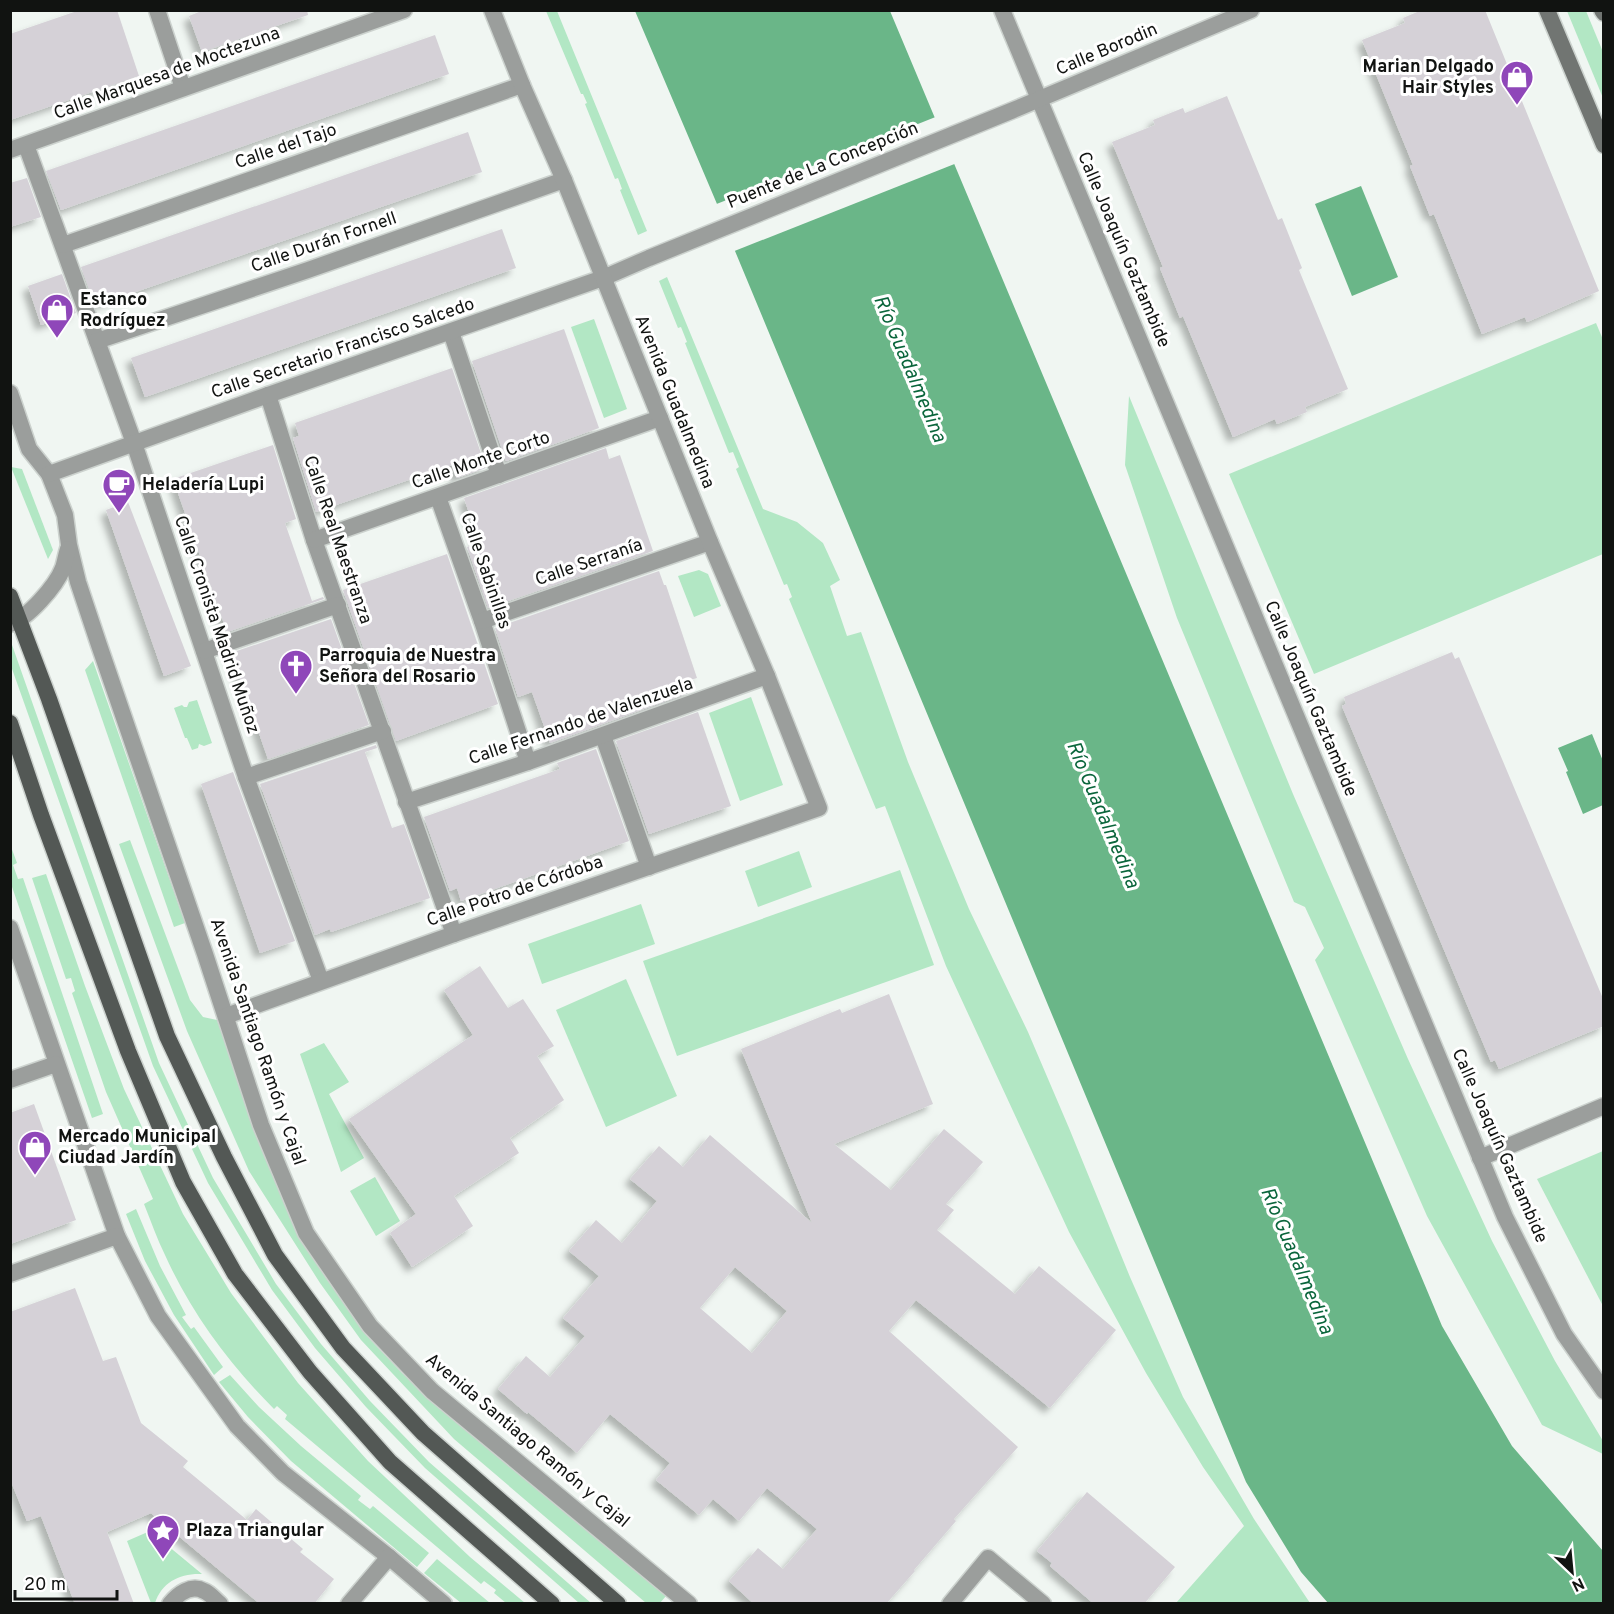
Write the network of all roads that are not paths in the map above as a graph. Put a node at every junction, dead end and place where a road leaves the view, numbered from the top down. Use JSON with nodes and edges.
{"nodes":[{"id":1,"x":157,"y":10,"type":"edge"},
{"id":2,"x":404,"y":10,"type":"edge"},
{"id":3,"x":492,"y":10,"type":"edge"},
{"id":4,"x":1002,"y":10,"type":"edge"},
{"id":5,"x":1251,"y":10,"type":"edge"},
{"id":6,"x":1547,"y":10,"type":"edge"},
{"id":7,"x":522,"y":85,"type":"junction"},
{"id":8,"x":183,"y":88,"type":"junction"},
{"id":9,"x":1039,"y":99,"type":"junction"},
{"id":10,"x":1011,"y":111,"type":"joint"},
{"id":11,"x":1604,"y":145,"type":"edge"},
{"id":12,"x":18,"y":147,"type":"edge"},
{"id":13,"x":564,"y":180,"type":"junction"},
{"id":14,"x":63,"y":245,"type":"junction"},
{"id":15,"x":649,"y":258,"type":"joint"},
{"id":16,"x":603,"y":278,"type":"junction"},
{"id":17,"x":451,"y":332,"type":"junction"},
{"id":18,"x":97,"y":341,"type":"junction"},
{"id":19,"x":10,"y":393,"type":"edge"},
{"id":20,"x":268,"y":395,"type":"junction"},
{"id":21,"x":660,"y":418,"type":"junction"},
{"id":22,"x":10,"y":439,"type":"edge"},
{"id":23,"x":134,"y":443,"type":"junction"},
{"id":24,"x":29,"y":449,"type":"junction"},
{"id":25,"x":49,"y":474,"type":"junction"},
{"id":26,"x":499,"y":475,"type":"junction"},
{"id":27,"x":438,"y":496,"type":"junction"},
{"id":28,"x":314,"y":540,"type":"junction"},
{"id":29,"x":710,"y":542,"type":"junction"},
{"id":30,"x":69,"y":545,"type":"junction"},
{"id":31,"x":10,"y":596,"type":"edge"},
{"id":32,"x":338,"y":605,"type":"junction"},
{"id":33,"x":482,"y":621,"type":"junction"},
{"id":34,"x":15,"y":623,"type":"edge"},
{"id":35,"x":204,"y":651,"type":"junction"},
{"id":36,"x":767,"y":676,"type":"junction"},
{"id":37,"x":10,"y":723,"type":"edge"},
{"id":38,"x":383,"y":731,"type":"junction"},
{"id":39,"x":603,"y":736,"type":"junction"},
{"id":40,"x":528,"y":762,"type":"junction"},
{"id":41,"x":246,"y":777,"type":"junction"},
{"id":42,"x":406,"y":802,"type":"junction"},
{"id":43,"x":819,"y":808,"type":"joint"},
{"id":44,"x":649,"y":867,"type":"junction"},
{"id":45,"x":10,"y":928,"type":"edge"},
{"id":46,"x":454,"y":934,"type":"junction"},
{"id":47,"x":321,"y":981,"type":"junction"},
{"id":48,"x":226,"y":1016,"type":"junction"},
{"id":49,"x":56,"y":1064,"type":"junction"},
{"id":50,"x":10,"y":1080,"type":"edge"},
{"id":51,"x":1604,"y":1106,"type":"edge"},
{"id":52,"x":1480,"y":1158,"type":"junction"},
{"id":53,"x":117,"y":1236,"type":"junction"},
{"id":54,"x":10,"y":1274,"type":"edge"},
{"id":55,"x":1604,"y":1391,"type":"edge"},
{"id":56,"x":389,"y":1557,"type":"junction"},
{"id":57,"x":170,"y":1604,"type":"edge"},
{"id":58,"x":219,"y":1604,"type":"edge"},
{"id":59,"x":349,"y":1604,"type":"edge"},
{"id":60,"x":444,"y":1604,"type":"edge"},
{"id":61,"x":552,"y":1604,"type":"edge"},
{"id":62,"x":618,"y":1604,"type":"edge"},
{"id":63,"x":689,"y":1604,"type":"edge"},
{"id":64,"x":950,"y":1604,"type":"edge"},
{"id":65,"x":1043,"y":1604,"type":"edge"}],
"edges":[{"from":1,"to":8,"type":"street"},
{"from":2,"to":8,"type":"street","name":"Calle Marquesa de Moctezuna"},
{"from":3,"to":7,"type":"street","name":"Avenida Guadalmedina"},
{"from":4,"to":9,"type":"street","name":"Calle Joaquín Gaztambide"},
{"from":5,"to":9,"type":"street","name":"Calle Borodin"},
{"from":6,"to":11,"type":"main road"},
{"from":7,"to":13,"type":"street","name":"Avenida Guadalmedina"},
{"from":7,"to":14,"type":"street","name":"Calle del Tajo"},
{"from":8,"to":12,"type":"street","name":"Calle Marquesa de Moctezuna"},
{"from":9,"to":10,"type":"street","name":"Calle Borodin"},
{"from":9,"to":52,"type":"street","name":"Calle Joaquín Gaztambide"},
{"from":10,"to":15,"type":"street","name":"Puente de La Concepción"},
{"from":12,"to":14,"type":"street","name":"Calle Cronista Madrid Muñoz"},
{"from":13,"to":16,"type":"street","name":"Avenida Guadalmedina"},
{"from":13,"to":18,"type":"street","name":"Calle Durán Fornell"},
{"from":14,"to":18,"type":"street","name":"Calle Cronista Madrid Muñoz"},
{"from":15,"to":16,"type":"street","name":"Calle Secretario Francisco Salcedo"},
{"from":16,"to":17,"type":"street","name":"Calle Secretario Francisco Salcedo"},
{"from":16,"to":21,"type":"street","name":"Avenida Guadalmedina"},
{"from":17,"to":20,"type":"street","name":"Calle Secretario Francisco Salcedo"},
{"from":17,"to":26,"type":"street"},
{"from":18,"to":23,"type":"street","name":"Calle Cronista Madrid Muñoz"},
{"from":19,"to":24,"type":"street","name":"Avenida Santiago Ramón y Cajal"},
{"from":20,"to":23,"type":"street","name":"Calle Secretario Francisco Salcedo"},
{"from":20,"to":28,"type":"street","name":"Calle Real Maestranza"},
{"from":21,"to":26,"type":"street","name":"Calle Monte Corto"},
{"from":21,"to":29,"type":"street","name":"Avenida Guadalmedina"},
{"from":22,"to":24,"type":"street"},
{"from":23,"to":25,"type":"street","name":"Calle Secretario Francisco Salcedo"},
{"from":23,"to":35,"type":"street","name":"Calle Cronista Madrid Muñoz"},
{"from":24,"to":25,"type":"street","name":"Avenida Santiago Ramón y Cajal"},
{"from":25,"to":30,"type":"street","name":"Avenida Santiago Ramón y Cajal"},
{"from":26,"to":27,"type":"street","name":"Calle Monte Corto"},
{"from":27,"to":28,"type":"street","name":"Calle Monte Corto"},
{"from":27,"to":33,"type":"street","name":"Calle Sabinillas"},
{"from":28,"to":32,"type":"street","name":"Calle Real Maestranza"},
{"from":29,"to":33,"type":"street","name":"Calle Serranía"},
{"from":29,"to":36,"type":"street","name":"Avenida Guadalmedina"},
{"from":30,"to":34,"type":"street"},
{"from":30,"to":48,"type":"street","name":"Avenida Santiago Ramón y Cajal"},
{"from":31,"to":34,"type":"main road"},
{"from":32,"to":35,"type":"street"},
{"from":32,"to":38,"type":"street","name":"Calle Real Maestranza"},
{"from":33,"to":40,"type":"street","name":"Calle Sabinillas"},
{"from":34,"to":62,"type":"main road"},
{"from":35,"to":41,"type":"street","name":"Calle Cronista Madrid Muñoz"},
{"from":36,"to":39,"type":"street","name":"Calle Fernando de Valenzuela"},
{"from":36,"to":43,"type":"street","name":"Avenida Guadalmedina"},
{"from":37,"to":61,"type":"main road"},
{"from":38,"to":41,"type":"street"},
{"from":38,"to":42,"type":"street","name":"Calle Real Maestranza"},
{"from":39,"to":40,"type":"street","name":"Calle Fernando de Valenzuela"},
{"from":39,"to":44,"type":"street"},
{"from":40,"to":42,"type":"street","name":"Calle Fernando de Valenzuela"},
{"from":41,"to":47,"type":"street","name":"Calle Cronista Madrid Muñoz"},
{"from":42,"to":46,"type":"street","name":"Calle Real Maestranza"},
{"from":43,"to":44,"type":"street","name":"Calle Potro de Córdoba"},
{"from":44,"to":46,"type":"street","name":"Calle Potro de Córdoba"},
{"from":45,"to":49,"type":"street"},
{"from":46,"to":47,"type":"street","name":"Calle Potro de Córdoba"},
{"from":47,"to":48,"type":"street","name":"Calle Potro de Córdoba"},
{"from":48,"to":63,"type":"street","name":"Avenida Santiago Ramón y Cajal"},
{"from":49,"to":50,"type":"street"},
{"from":49,"to":53,"type":"street"},
{"from":51,"to":52,"type":"street"},
{"from":52,"to":55,"type":"street","name":"Calle Joaquín Gaztambide"},
{"from":53,"to":54,"type":"street"},
{"from":53,"to":56,"type":"street"},
{"from":56,"to":59,"type":"street"},
{"from":56,"to":60,"type":"street"},
{"from":57,"to":58,"type":"street"},
{"from":64,"to":65,"type":"street"}]}
